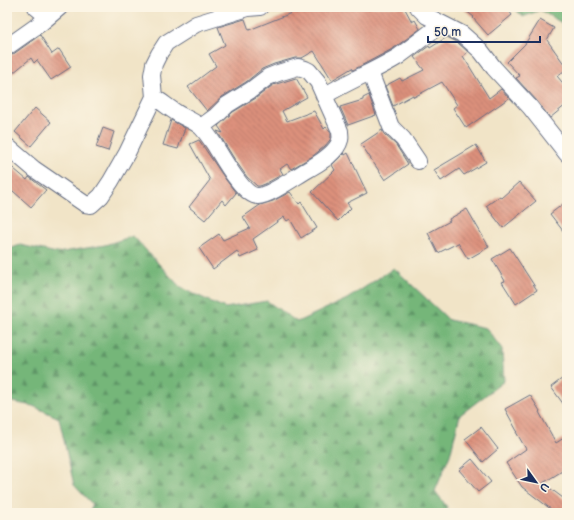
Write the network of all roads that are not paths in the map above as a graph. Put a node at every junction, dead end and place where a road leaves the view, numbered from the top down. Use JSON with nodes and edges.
{"nodes":[{"id":1,"x":36,"y":7,"type":"edge"},
{"id":2,"x":260,"y":7,"type":"edge"},
{"id":3,"x":418,"y":7,"type":"edge"},
{"id":4,"x":54,"y":12,"type":"edge"},
{"id":5,"x":442,"y":24,"type":"junction"},
{"id":6,"x":7,"y":47,"type":"edge"},
{"id":7,"x":370,"y":72,"type":"junction"},
{"id":8,"x":324,"y":96,"type":"junction"},
{"id":9,"x":154,"y":97,"type":"junction"},
{"id":10,"x":201,"y":127,"type":"junction"},
{"id":11,"x":7,"y":146,"type":"edge"},
{"id":12,"x":567,"y":154,"type":"edge"},
{"id":13,"x":418,"y":161,"type":"dead end"}],
"edges":[{"from":1,"to":4,"type":"street"},
{"from":2,"to":9,"type":"street"},
{"from":3,"to":5,"type":"street"},
{"from":4,"to":6,"type":"street"},
{"from":5,"to":7,"type":"street"},
{"from":5,"to":12,"type":"street"},
{"from":7,"to":8,"type":"street"},
{"from":7,"to":13,"type":"street"},
{"from":8,"to":10,"type":"street"},
{"from":8,"to":10,"type":"street"},
{"from":9,"to":10,"type":"street"},
{"from":9,"to":11,"type":"street"}]}
